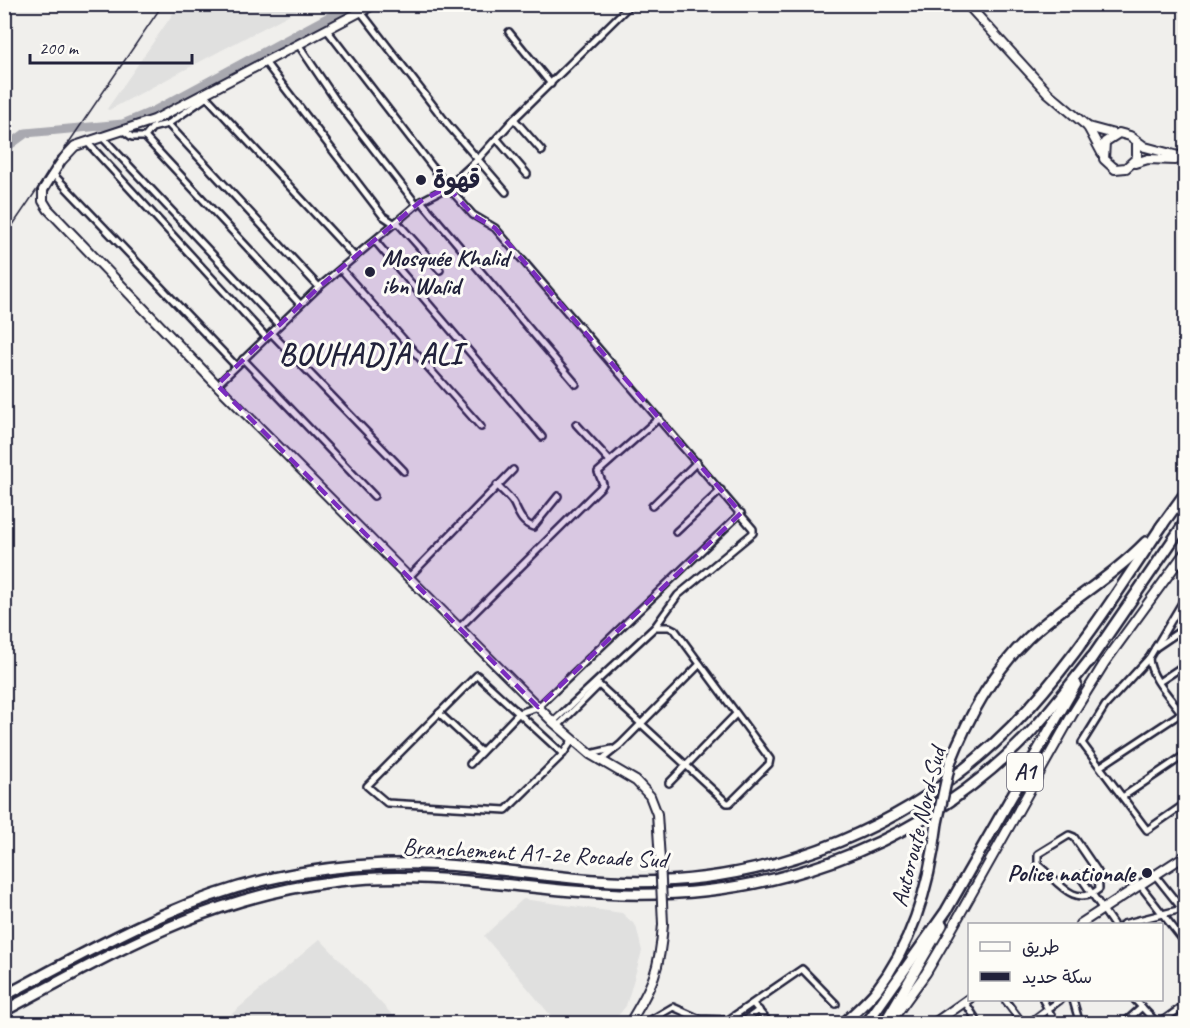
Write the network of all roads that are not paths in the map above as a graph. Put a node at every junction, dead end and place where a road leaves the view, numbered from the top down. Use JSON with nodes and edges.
{"nodes":[{"id":1,"x":375,"y":4,"type":"edge"},
{"id":2,"x":631,"y":4,"type":"edge"},
{"id":3,"x":967,"y":4,"type":"edge"},
{"id":4,"x":361,"y":12,"type":"junction"},
{"id":5,"x":327,"y":30,"type":"junction"},
{"id":6,"x":509,"y":32,"type":"dead end"},
{"id":7,"x":298,"y":44,"type":"junction"},
{"id":8,"x":265,"y":62,"type":"junction"},
{"id":9,"x":551,"y":84,"type":"junction"},
{"id":10,"x":205,"y":96,"type":"junction"},
{"id":11,"x":514,"y":119,"type":"junction"},
{"id":12,"x":168,"y":124,"type":"junction"},
{"id":13,"x":1088,"y":127,"type":"junction"},
{"id":14,"x":125,"y":132,"type":"junction"},
{"id":15,"x":1114,"y":134,"type":"junction"},
{"id":16,"x":145,"y":137,"type":"junction"},
{"id":17,"x":103,"y":138,"type":"junction"},
{"id":18,"x":497,"y":139,"type":"junction"},
{"id":19,"x":87,"y":142,"type":"junction"},
{"id":20,"x":1137,"y":144,"type":"junction"},
{"id":21,"x":542,"y":151,"type":"dead end"},
{"id":22,"x":1102,"y":153,"type":"junction"},
{"id":23,"x":478,"y":159,"type":"junction"},
{"id":24,"x":1185,"y":159,"type":"edge"},
{"id":25,"x":1135,"y":162,"type":"junction"},
{"id":26,"x":53,"y":174,"type":"junction"},
{"id":27,"x":527,"y":174,"type":"dead end"},
{"id":28,"x":448,"y":187,"type":"junction"},
{"id":29,"x":506,"y":192,"type":"dead end"},
{"id":30,"x":419,"y":203,"type":"junction"},
{"id":31,"x":396,"y":223,"type":"junction"},
{"id":32,"x":375,"y":241,"type":"junction"},
{"id":33,"x":355,"y":257,"type":"junction"},
{"id":34,"x":341,"y":269,"type":"junction"},
{"id":35,"x":440,"y":270,"type":"dead end"},
{"id":36,"x":318,"y":287,"type":"junction"},
{"id":37,"x":300,"y":304,"type":"junction"},
{"id":38,"x":278,"y":324,"type":"junction"},
{"id":39,"x":268,"y":334,"type":"junction"},
{"id":40,"x":243,"y":359,"type":"junction"},
{"id":41,"x":236,"y":366,"type":"junction"},
{"id":42,"x":576,"y":384,"type":"dead end"},
{"id":43,"x":217,"y":385,"type":"junction"},
{"id":44,"x":659,"y":418,"type":"junction"},
{"id":45,"x":576,"y":424,"type":"dead end"},
{"id":46,"x":481,"y":427,"type":"dead end"},
{"id":47,"x":542,"y":437,"type":"dead end"},
{"id":48,"x":610,"y":461,"type":"junction"},
{"id":49,"x":697,"y":462,"type":"junction"},
{"id":50,"x":513,"y":470,"type":"dead end"},
{"id":51,"x":404,"y":471,"type":"dead end"},
{"id":52,"x":497,"y":485,"type":"junction"},
{"id":53,"x":721,"y":490,"type":"junction"},
{"id":54,"x":1185,"y":492,"type":"edge"},
{"id":55,"x":374,"y":496,"type":"dead end"},
{"id":56,"x":558,"y":496,"type":"dead end"},
{"id":57,"x":652,"y":506,"type":"dead end"},
{"id":58,"x":741,"y":513,"type":"junction"},
{"id":59,"x":1185,"y":521,"type":"edge"},
{"id":60,"x":1163,"y":524,"type":"junction"},
{"id":61,"x":676,"y":532,"type":"dead end"},
{"id":62,"x":1185,"y":552,"type":"edge"},
{"id":63,"x":409,"y":577,"type":"junction"},
{"id":64,"x":1185,"y":596,"type":"edge"},
{"id":65,"x":655,"y":627,"type":"junction"},
{"id":66,"x":1185,"y":627,"type":"edge"},
{"id":67,"x":459,"y":628,"type":"junction"},
{"id":68,"x":1153,"y":650,"type":"junction"},
{"id":69,"x":1092,"y":657,"type":"junction"},
{"id":70,"x":1149,"y":658,"type":"junction"},
{"id":71,"x":699,"y":664,"type":"junction"},
{"id":72,"x":1185,"y":664,"type":"edge"},
{"id":73,"x":1159,"y":682,"type":"junction"},
{"id":74,"x":538,"y":707,"type":"junction"},
{"id":75,"x":439,"y":713,"type":"junction"},
{"id":76,"x":519,"y":713,"type":"junction"},
{"id":77,"x":736,"y":714,"type":"junction"},
{"id":78,"x":1184,"y":714,"type":"edge"},
{"id":79,"x":642,"y":723,"type":"junction"},
{"id":80,"x":556,"y":724,"type":"junction"},
{"id":81,"x":573,"y":739,"type":"junction"},
{"id":82,"x":617,"y":747,"type":"junction"},
{"id":83,"x":482,"y":752,"type":"junction"},
{"id":84,"x":563,"y":754,"type":"junction"},
{"id":85,"x":590,"y":754,"type":"junction"},
{"id":86,"x":1185,"y":754,"type":"edge"},
{"id":87,"x":600,"y":761,"type":"junction"},
{"id":88,"x":470,"y":764,"type":"dead end"},
{"id":89,"x":685,"y":766,"type":"junction"},
{"id":90,"x":1101,"y":766,"type":"junction"},
{"id":91,"x":669,"y":783,"type":"dead end"},
{"id":92,"x":1124,"y":796,"type":"junction"},
{"id":93,"x":1185,"y":804,"type":"edge"},
{"id":94,"x":1185,"y":855,"type":"edge"},
{"id":95,"x":1079,"y":875,"type":"dead end"},
{"id":96,"x":1155,"y":875,"type":"junction"},
{"id":97,"x":1140,"y":885,"type":"junction"},
{"id":98,"x":956,"y":894,"type":"junction"},
{"id":99,"x":1092,"y":895,"type":"junction"},
{"id":100,"x":1183,"y":908,"type":"edge"},
{"id":101,"x":1102,"y":910,"type":"junction"},
{"id":102,"x":1161,"y":914,"type":"junction"},
{"id":103,"x":1185,"y":914,"type":"edge"},
{"id":104,"x":1082,"y":923,"type":"edge"},
{"id":105,"x":1112,"y":923,"type":"edge"},
{"id":106,"x":1136,"y":923,"type":"edge"},
{"id":107,"x":1169,"y":923,"type":"junction"},
{"id":108,"x":1163,"y":928,"type":"edge"},
{"id":109,"x":1185,"y":944,"type":"edge"},
{"id":110,"x":4,"y":996,"type":"edge"},
{"id":111,"x":967,"y":1000,"type":"edge"},
{"id":112,"x":1006,"y":1001,"type":"edge"},
{"id":113,"x":1044,"y":1001,"type":"edge"},
{"id":114,"x":1058,"y":1001,"type":"edge"},
{"id":115,"x":1074,"y":1001,"type":"edge"},
{"id":116,"x":1137,"y":1001,"type":"edge"},
{"id":117,"x":836,"y":1004,"type":"dead end"},
{"id":118,"x":1185,"y":1004,"type":"edge"},
{"id":119,"x":754,"y":1005,"type":"junction"},
{"id":120,"x":1142,"y":1007,"type":"junction"},
{"id":121,"x":1049,"y":1008,"type":"junction"},
{"id":122,"x":759,"y":1010,"type":"junction"},
{"id":123,"x":4,"y":1011,"type":"edge"},
{"id":124,"x":945,"y":1020,"type":"edge"},
{"id":125,"x":629,"y":1023,"type":"edge"},
{"id":126,"x":644,"y":1023,"type":"edge"},
{"id":127,"x":740,"y":1023,"type":"edge"},
{"id":128,"x":770,"y":1023,"type":"edge"},
{"id":129,"x":843,"y":1023,"type":"edge"},
{"id":130,"x":866,"y":1023,"type":"edge"},
{"id":131,"x":884,"y":1023,"type":"edge"},
{"id":132,"x":889,"y":1023,"type":"edge"},
{"id":133,"x":933,"y":1023,"type":"edge"},
{"id":134,"x":979,"y":1023,"type":"edge"},
{"id":135,"x":1023,"y":1023,"type":"edge"},
{"id":136,"x":1028,"y":1023,"type":"edge"},
{"id":137,"x":1056,"y":1023,"type":"edge"},
{"id":138,"x":1080,"y":1023,"type":"edge"},
{"id":139,"x":1123,"y":1023,"type":"edge"},
{"id":140,"x":1158,"y":1023,"type":"edge"}],
"edges":[{"from":1,"to":4,"type":"street"},
{"from":2,"to":9,"type":"street"},
{"from":3,"to":13,"type":"street"},
{"from":4,"to":5,"type":"street"},
{"from":4,"to":23,"type":"street"},
{"from":5,"to":7,"type":"street"},
{"from":5,"to":28,"type":"street"},
{"from":6,"to":9,"type":"street"},
{"from":7,"to":8,"type":"street"},
{"from":7,"to":30,"type":"street"},
{"from":8,"to":10,"type":"street"},
{"from":8,"to":31,"type":"street"},
{"from":9,"to":11,"type":"street"},
{"from":10,"to":12,"type":"street"},
{"from":10,"to":14,"type":"street"},
{"from":10,"to":33,"type":"street"},
{"from":11,"to":18,"type":"street"},
{"from":11,"to":21,"type":"street"},
{"from":12,"to":16,"type":"street"},
{"from":12,"to":36,"type":"street"},
{"from":13,"to":15,"type":"street"},
{"from":13,"to":22,"type":"street"},
{"from":14,"to":16,"type":"street"},
{"from":14,"to":17,"type":"street"},
{"from":15,"to":20,"type":"street"},
{"from":15,"to":22,"type":"street"},
{"from":16,"to":37,"type":"street"},
{"from":17,"to":19,"type":"street"},
{"from":17,"to":38,"type":"street"},
{"from":18,"to":23,"type":"street"},
{"from":18,"to":27,"type":"street"},
{"from":19,"to":26,"type":"street"},
{"from":19,"to":39,"type":"street"},
{"from":20,"to":24,"type":"street"},
{"from":20,"to":25,"type":"street"},
{"from":22,"to":25,"type":"street"},
{"from":23,"to":28,"type":"street"},
{"from":23,"to":29,"type":"street"},
{"from":24,"to":25,"type":"street"},
{"from":26,"to":41,"type":"street"},
{"from":26,"to":43,"type":"street"},
{"from":28,"to":30,"type":"street"},
{"from":28,"to":44,"type":"street"},
{"from":30,"to":31,"type":"street"},
{"from":30,"to":42,"type":"street"},
{"from":31,"to":32,"type":"street"},
{"from":31,"to":35,"type":"street"},
{"from":32,"to":33,"type":"street"},
{"from":32,"to":47,"type":"street"},
{"from":33,"to":34,"type":"street"},
{"from":34,"to":36,"type":"street"},
{"from":34,"to":46,"type":"street"},
{"from":36,"to":37,"type":"street"},
{"from":37,"to":38,"type":"street"},
{"from":38,"to":39,"type":"street"},
{"from":39,"to":40,"type":"street"},
{"from":39,"to":51,"type":"street"},
{"from":40,"to":41,"type":"street"},
{"from":40,"to":55,"type":"street"},
{"from":41,"to":43,"type":"street"},
{"from":43,"to":63,"type":"street"},
{"from":44,"to":48,"type":"street"},
{"from":44,"to":49,"type":"street"},
{"from":45,"to":48,"type":"street"},
{"from":48,"to":67,"type":"street"},
{"from":49,"to":53,"type":"street"},
{"from":49,"to":57,"type":"street"},
{"from":50,"to":52,"type":"street"},
{"from":52,"to":56,"type":"street"},
{"from":52,"to":63,"type":"street"},
{"from":53,"to":58,"type":"street"},
{"from":53,"to":61,"type":"street"},
{"from":54,"to":60,"type":"highway","name":"Autoroute Nord-Sud"},
{"from":58,"to":65,"type":"street"},
{"from":58,"to":74,"type":"street"},
{"from":59,"to":69,"type":"highway","name":"Autoroute Nord-Sud","number":"A1"},
{"from":60,"to":110,"type":"highway","name":"Branchement A1-2e Rocade Sud"},
{"from":60,"to":129,"type":"highway","name":"Autoroute Nord-Sud","bridge":true},
{"from":62,"to":132,"type":"street"},
{"from":63,"to":67,"type":"street"},
{"from":64,"to":68,"type":"street"},
{"from":65,"to":71,"type":"street"},
{"from":65,"to":80,"type":"street"},
{"from":66,"to":68,"type":"street"},
{"from":67,"to":74,"type":"street"},
{"from":68,"to":70,"type":"street"},
{"from":69,"to":98,"type":"highway","name":"Autoroute Nord-Sud","number":"A1"},
{"from":69,"to":123,"type":"highway","name":"Branchement A1-2e Rocade Sud"},
{"from":70,"to":73,"type":"street"},
{"from":70,"to":90,"type":"street"},
{"from":71,"to":77,"type":"street"},
{"from":71,"to":79,"type":"street"},
{"from":72,"to":73,"type":"street"},
{"from":73,"to":78,"type":"street"},
{"from":74,"to":76,"type":"street"},
{"from":74,"to":80,"type":"street"},
{"from":75,"to":76,"type":"street"},
{"from":75,"to":83,"type":"street"},
{"from":75,"to":84,"type":"street"},
{"from":76,"to":83,"type":"street"},
{"from":76,"to":84,"type":"street"},
{"from":77,"to":89,"type":"street"},
{"from":77,"to":89,"type":"street"},
{"from":78,"to":90,"type":"street"},
{"from":79,"to":80,"type":"street"},
{"from":79,"to":82,"type":"street"},
{"from":79,"to":89,"type":"street"},
{"from":80,"to":81,"type":"street"},
{"from":81,"to":84,"type":"street"},
{"from":81,"to":85,"type":"street"},
{"from":82,"to":85,"type":"street"},
{"from":82,"to":87,"type":"street"},
{"from":83,"to":88,"type":"street"},
{"from":85,"to":87,"type":"street"},
{"from":86,"to":92,"type":"street"},
{"from":87,"to":125,"type":"street","bridge":true},
{"from":89,"to":91,"type":"street"},
{"from":90,"to":92,"type":"street"},
{"from":92,"to":93,"type":"street"},
{"from":94,"to":96,"type":"street"},
{"from":95,"to":99,"type":"street"},
{"from":96,"to":97,"type":"street"},
{"from":96,"to":100,"type":"street"},
{"from":97,"to":101,"type":"street"},
{"from":97,"to":102,"type":"street"},
{"from":98,"to":130,"type":"highway","name":"Autoroute Nord-Sud","number":"A1"},
{"from":98,"to":131,"type":"highway"},
{"from":99,"to":99,"type":"street"},
{"from":99,"to":101,"type":"street"},
{"from":100,"to":102,"type":"street"},
{"from":100,"to":103,"type":"street"},
{"from":101,"to":104,"type":"street"},
{"from":101,"to":105,"type":"street"},
{"from":102,"to":106,"type":"street"},
{"from":102,"to":107,"type":"street"},
{"from":107,"to":108,"type":"street"},
{"from":107,"to":109,"type":"street"},
{"from":111,"to":124,"type":"street"},
{"from":111,"to":134,"type":"street"},
{"from":112,"to":135,"type":"street"},
{"from":113,"to":121,"type":"street"},
{"from":114,"to":121,"type":"street"},
{"from":115,"to":138,"type":"street"},
{"from":116,"to":120,"type":"street"},
{"from":117,"to":119,"type":"street"},
{"from":118,"to":140,"type":"street"},
{"from":119,"to":122,"type":"street"},
{"from":119,"to":126,"type":"street"},
{"from":120,"to":139,"type":"street"},
{"from":120,"to":140,"type":"street"},
{"from":121,"to":136,"type":"street"},
{"from":121,"to":137,"type":"street"},
{"from":122,"to":127,"type":"street"},
{"from":122,"to":128,"type":"street"},
{"from":124,"to":133,"type":"street"}]}
